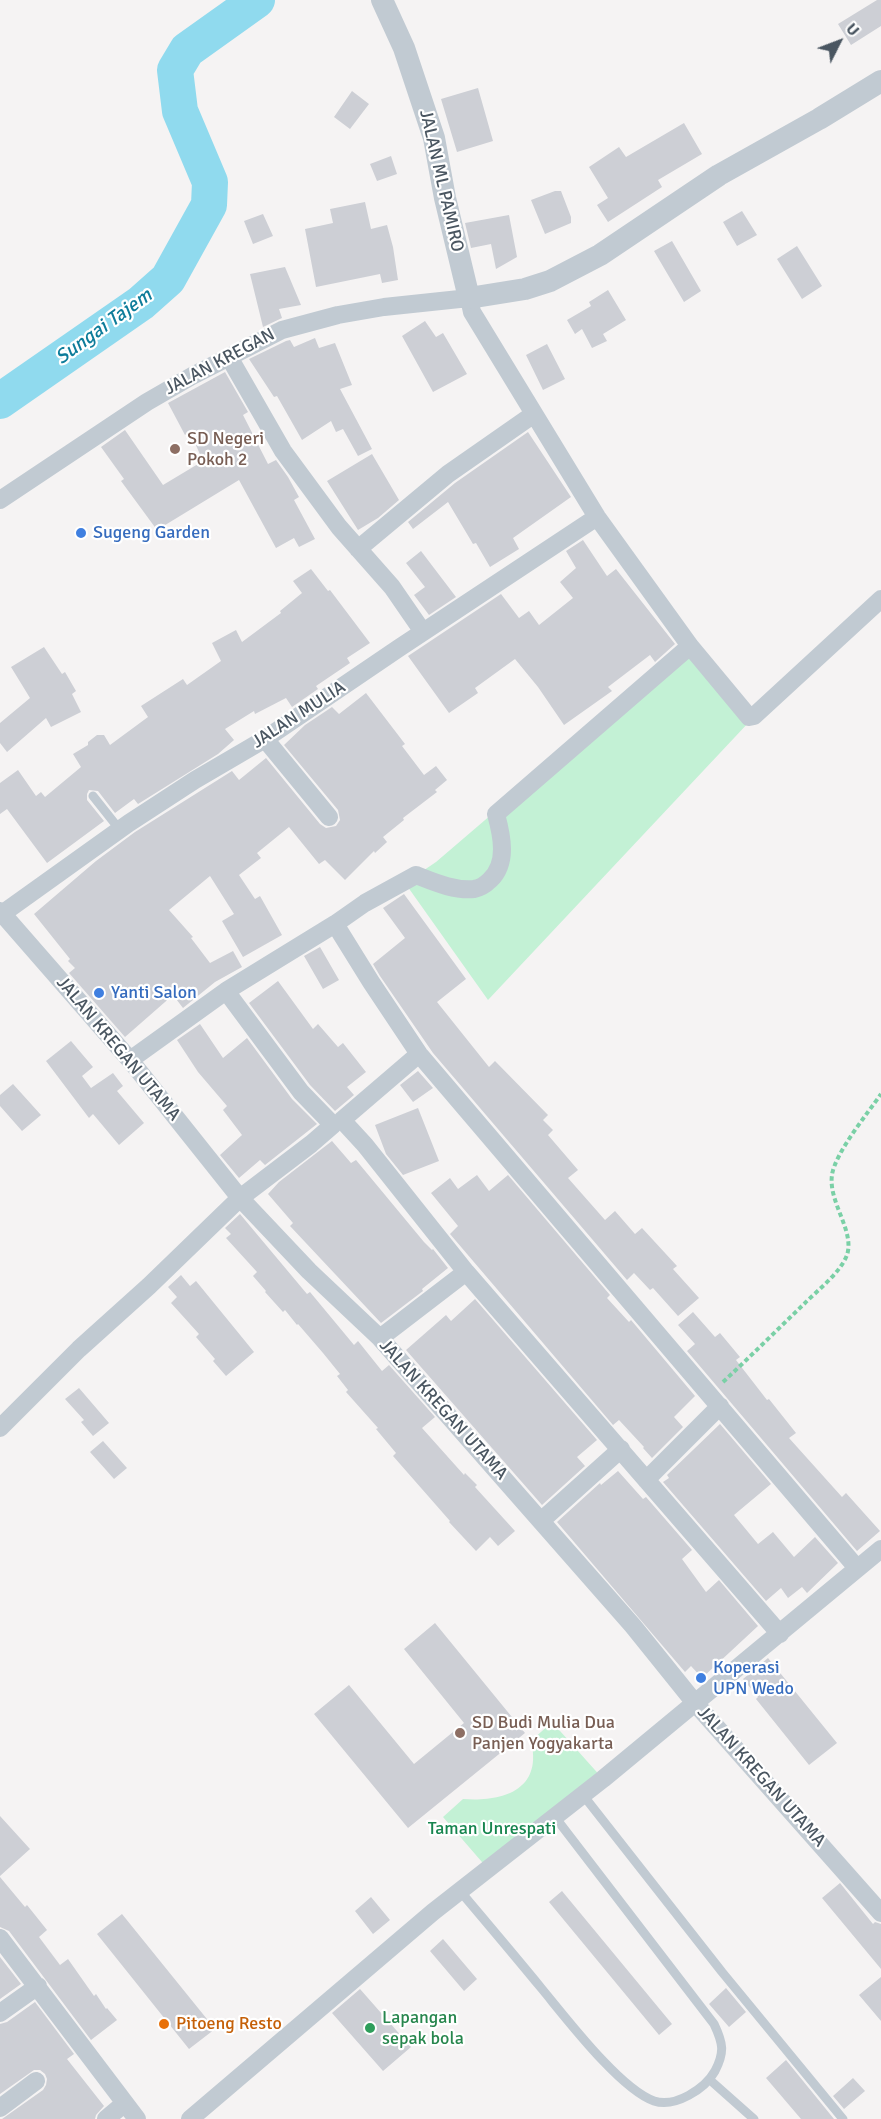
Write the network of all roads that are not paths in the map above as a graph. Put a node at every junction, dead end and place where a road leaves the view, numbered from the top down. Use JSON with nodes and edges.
{"nodes":[{"id":1,"x":382,"y":0,"type":"edge"},
{"id":2,"x":881,"y":81,"type":"edge"},
{"id":3,"x":469,"y":298,"type":"junction"},
{"id":4,"x":229,"y":357,"type":"junction"},
{"id":5,"x":534,"y":414,"type":"junction"},
{"id":6,"x":0,"y":500,"type":"edge"},
{"id":7,"x":597,"y":517,"type":"junction"},
{"id":8,"x":358,"y":549,"type":"junction"},
{"id":9,"x":881,"y":599,"type":"edge"},
{"id":10,"x":423,"y":632,"type":"junction"},
{"id":11,"x":690,"y":646,"type":"junction"},
{"id":12,"x":265,"y":739,"type":"junction"},
{"id":13,"x":93,"y":795,"type":"dead end"},
{"id":14,"x":329,"y":817,"type":"dead end"},
{"id":15,"x":120,"y":830,"type":"junction"},
{"id":16,"x":1,"y":913,"type":"edge"},
{"id":17,"x":335,"y":924,"type":"junction"},
{"id":18,"x":226,"y":991,"type":"junction"},
{"id":19,"x":419,"y":1054,"type":"junction"},
{"id":20,"x":130,"y":1060,"type":"junction"},
{"id":21,"x":240,"y":1198,"type":"junction"},
{"id":22,"x":466,"y":1272,"type":"junction"},
{"id":23,"x":380,"y":1338,"type":"junction"},
{"id":24,"x":715,"y":1400,"type":"junction"},
{"id":25,"x":0,"y":1428,"type":"edge"},
{"id":26,"x":621,"y":1449,"type":"junction"},
{"id":27,"x":646,"y":1480,"type":"junction"},
{"id":28,"x":542,"y":1520,"type":"junction"},
{"id":29,"x":881,"y":1549,"type":"edge"},
{"id":30,"x":857,"y":1568,"type":"junction"},
{"id":31,"x":780,"y":1634,"type":"junction"},
{"id":32,"x":695,"y":1703,"type":"junction"},
{"id":33,"x":584,"y":1795,"type":"junction"},
{"id":34,"x":555,"y":1817,"type":"junction"},
{"id":35,"x":460,"y":1891,"type":"junction"},
{"id":36,"x":881,"y":1913,"type":"edge"},
{"id":37,"x":0,"y":1938,"type":"edge"},
{"id":38,"x":38,"y":1986,"type":"junction"},
{"id":39,"x":0,"y":2013,"type":"edge"},
{"id":40,"x":710,"y":2080,"type":"junction"},
{"id":41,"x":36,"y":2081,"type":"dead end"},
{"id":42,"x":125,"y":2103,"type":"junction"},
{"id":43,"x":0,"y":2108,"type":"edge"},
{"id":44,"x":106,"y":2119,"type":"edge"},
{"id":45,"x":137,"y":2119,"type":"edge"},
{"id":46,"x":190,"y":2119,"type":"edge"},
{"id":47,"x":754,"y":2119,"type":"edge"},
{"id":48,"x":843,"y":2119,"type":"edge"}],
"edges":[{"from":1,"to":3,"type":"street","name":"JALAN ML PAMIRO"},
{"from":2,"to":3,"type":"street"},
{"from":3,"to":4,"type":"street","name":"JALAN KREGAN"},
{"from":3,"to":5,"type":"street"},
{"from":4,"to":6,"type":"street","name":"JALAN KREGAN"},
{"from":4,"to":8,"type":"street"},
{"from":5,"to":7,"type":"street"},
{"from":5,"to":8,"type":"street"},
{"from":7,"to":10,"type":"street","name":"JALAN MULIA"},
{"from":7,"to":11,"type":"street"},
{"from":8,"to":10,"type":"street"},
{"from":9,"to":11,"type":"street"},
{"from":10,"to":12,"type":"street","name":"JALAN MULIA"},
{"from":11,"to":17,"type":"street"},
{"from":12,"to":14,"type":"street"},
{"from":12,"to":15,"type":"street","name":"JALAN MULIA"},
{"from":13,"to":15,"type":"lane"},
{"from":15,"to":16,"type":"street","name":"JALAN MULIA"},
{"from":16,"to":20,"type":"street","name":"JALAN KREGAN UTAMA"},
{"from":17,"to":18,"type":"street"},
{"from":17,"to":19,"type":"street"},
{"from":18,"to":20,"type":"street"},
{"from":18,"to":21,"type":"street"},
{"from":19,"to":22,"type":"street"},
{"from":19,"to":24,"type":"street"},
{"from":20,"to":21,"type":"street","name":"JALAN KREGAN UTAMA"},
{"from":21,"to":23,"type":"street","name":"JALAN KREGAN UTAMA"},
{"from":21,"to":25,"type":"street"},
{"from":22,"to":23,"type":"street"},
{"from":22,"to":26,"type":"street"},
{"from":23,"to":28,"type":"street","name":"JALAN KREGAN UTAMA"},
{"from":24,"to":27,"type":"street"},
{"from":24,"to":30,"type":"street"},
{"from":26,"to":27,"type":"street"},
{"from":26,"to":28,"type":"street"},
{"from":27,"to":31,"type":"street"},
{"from":28,"to":32,"type":"street","name":"JALAN KREGAN UTAMA"},
{"from":29,"to":30,"type":"street"},
{"from":30,"to":31,"type":"street"},
{"from":31,"to":32,"type":"street"},
{"from":32,"to":33,"type":"street"},
{"from":32,"to":36,"type":"street","name":"JALAN KREGAN UTAMA"},
{"from":33,"to":34,"type":"street"},
{"from":33,"to":48,"type":"lane"},
{"from":34,"to":35,"type":"street"},
{"from":34,"to":40,"type":"lane"},
{"from":35,"to":40,"type":"lane"},
{"from":35,"to":46,"type":"street"},
{"from":37,"to":38,"type":"street"},
{"from":38,"to":39,"type":"street"},
{"from":38,"to":42,"type":"street"},
{"from":40,"to":47,"type":"lane"},
{"from":41,"to":43,"type":"street"},
{"from":42,"to":44,"type":"street"},
{"from":42,"to":45,"type":"street"}]}
